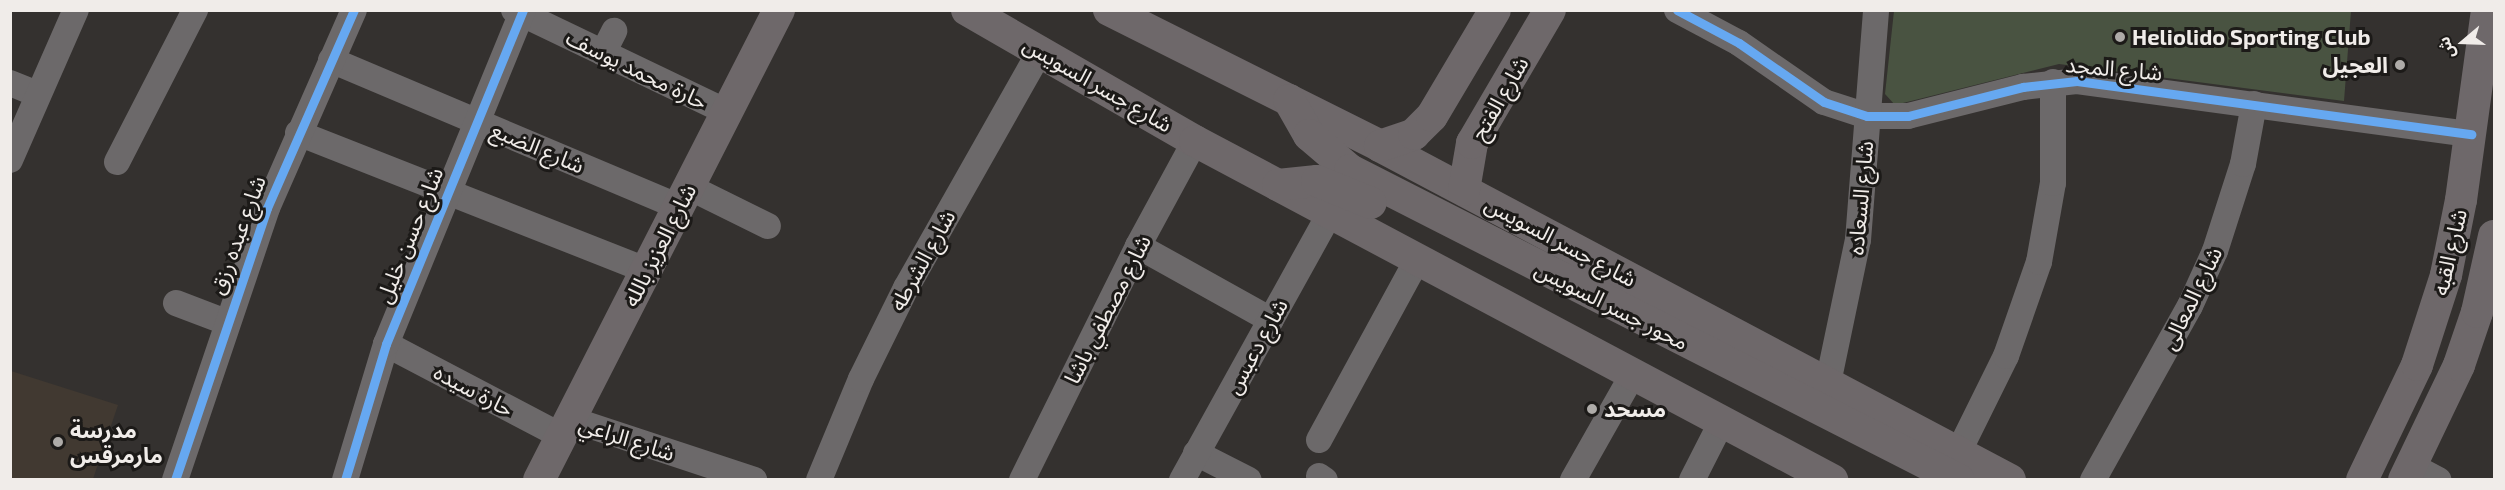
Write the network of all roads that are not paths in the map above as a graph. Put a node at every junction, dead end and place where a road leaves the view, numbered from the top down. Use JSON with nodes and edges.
{"nodes":[{"id":1,"x":76,"y":10,"type":"edge"},
{"id":2,"x":195,"y":10,"type":"edge"},
{"id":3,"x":354,"y":10,"type":"edge"},
{"id":4,"x":779,"y":10,"type":"edge"},
{"id":5,"x":967,"y":10,"type":"edge"},
{"id":6,"x":1109,"y":10,"type":"edge"},
{"id":7,"x":1495,"y":10,"type":"edge"},
{"id":8,"x":1550,"y":10,"type":"edge"},
{"id":9,"x":1677,"y":10,"type":"edge"},
{"id":10,"x":1876,"y":10,"type":"edge"},
{"id":11,"x":2487,"y":10,"type":"edge"},
{"id":12,"x":519,"y":12,"type":"edge"},
{"id":13,"x":1041,"y":49,"type":"junction"},
{"id":14,"x":331,"y":60,"type":"junction"},
{"id":15,"x":10,"y":82,"type":"edge"},
{"id":16,"x":2053,"y":82,"type":"junction"},
{"id":17,"x":37,"y":94,"type":"junction"},
{"id":18,"x":1289,"y":100,"type":"junction"},
{"id":19,"x":2254,"y":104,"type":"junction"},
{"id":20,"x":1436,"y":111,"type":"junction"},
{"id":21,"x":727,"y":112,"type":"junction"},
{"id":22,"x":1867,"y":116,"type":"junction"},
{"id":23,"x":476,"y":121,"type":"junction"},
{"id":24,"x":298,"y":133,"type":"junction"},
{"id":25,"x":2471,"y":134,"type":"junction"},
{"id":26,"x":1475,"y":137,"type":"junction"},
{"id":27,"x":1195,"y":141,"type":"junction"},
{"id":28,"x":1380,"y":146,"type":"junction"},
{"id":29,"x":10,"y":160,"type":"edge"},
{"id":30,"x":117,"y":162,"type":"dead end"},
{"id":31,"x":1278,"y":185,"type":"junction"},
{"id":32,"x":447,"y":190,"type":"junction"},
{"id":33,"x":1464,"y":190,"type":"junction"},
{"id":34,"x":684,"y":197,"type":"junction"},
{"id":35,"x":1330,"y":213,"type":"junction"},
{"id":36,"x":768,"y":226,"type":"dead end"},
{"id":37,"x":1138,"y":246,"type":"junction"},
{"id":38,"x":2493,"y":253,"type":"edge"},
{"id":39,"x":1417,"y":260,"type":"junction"},
{"id":40,"x":646,"y":270,"type":"junction"},
{"id":41,"x":2488,"y":297,"type":"edge"},
{"id":42,"x":176,"y":303,"type":"dead end"},
{"id":43,"x":1271,"y":320,"type":"junction"},
{"id":44,"x":226,"y":322,"type":"junction"},
{"id":45,"x":386,"y":344,"type":"junction"},
{"id":46,"x":1633,"y":374,"type":"junction"},
{"id":47,"x":1828,"y":383,"type":"junction"},
{"id":48,"x":1722,"y":421,"type":"junction"},
{"id":49,"x":565,"y":428,"type":"junction"},
{"id":50,"x":1319,"y":440,"type":"dead end"},
{"id":51,"x":1196,"y":453,"type":"junction"},
{"id":52,"x":1959,"y":465,"type":"edge"},
{"id":53,"x":2418,"y":475,"type":"edge"},
{"id":54,"x":175,"y":480,"type":"edge"},
{"id":55,"x":345,"y":480,"type":"edge"},
{"id":56,"x":539,"y":480,"type":"edge"},
{"id":57,"x":754,"y":480,"type":"edge"},
{"id":58,"x":819,"y":480,"type":"edge"},
{"id":59,"x":1022,"y":480,"type":"edge"},
{"id":60,"x":1182,"y":480,"type":"edge"},
{"id":61,"x":1249,"y":480,"type":"edge"},
{"id":62,"x":1573,"y":480,"type":"edge"},
{"id":63,"x":1692,"y":480,"type":"edge"},
{"id":64,"x":1832,"y":480,"type":"edge"},
{"id":65,"x":1920,"y":480,"type":"edge"},
{"id":66,"x":2010,"y":480,"type":"edge"},
{"id":67,"x":2094,"y":480,"type":"edge"},
{"id":68,"x":2362,"y":480,"type":"edge"}],
"edges":[{"from":1,"to":17,"type":"street"},
{"from":2,"to":30,"type":"street"},
{"from":3,"to":14,"type":"street","name":"شارع عبده رزق"},
{"from":4,"to":21,"type":"main road","name":"شارع العزيز بالله"},
{"from":5,"to":13,"type":"main road","name":"شارع جسر السويس"},
{"from":6,"to":18,"type":"main road","name":"شارع جسر السويس"},
{"from":7,"to":20,"type":"main road"},
{"from":8,"to":26,"type":"main road","name":"شارع الفتح"},
{"from":9,"to":22,"type":"street","name":"شارع المجد"},
{"from":10,"to":22,"type":"street","name":"شارع السعاده"},
{"from":11,"to":25,"type":"main road","name":"شارع القبه"},
{"from":12,"to":21,"type":"street","name":"حارة محمد يوسف"},
{"from":12,"to":23,"type":"street","name":"شارع حسن خليل"},
{"from":13,"to":27,"type":"main road","name":"شارع جسر السويس"},
{"from":13,"to":58,"type":"street","name":"شارع الشرطه"},
{"from":14,"to":23,"type":"street","name":"شارع الضبع"},
{"from":14,"to":24,"type":"street","name":"شارع عبده رزق"},
{"from":15,"to":17,"type":"street"},
{"from":16,"to":19,"type":"street","name":"شارع المجد"},
{"from":16,"to":22,"type":"street","name":"شارع المجد"},
{"from":16,"to":52,"type":"street","name":"شارع المجد"},
{"from":17,"to":29,"type":"street"},
{"from":18,"to":28,"type":"main road","name":"شارع جسر السويس"},
{"from":18,"to":52,"type":"main road","name":"محور جسر السويس"},
{"from":19,"to":25,"type":"street","name":"شارع المجد"},
{"from":19,"to":67,"type":"street","name":"شارع المعالى"},
{"from":20,"to":26,"type":"main road"},
{"from":20,"to":28,"type":"main road"},
{"from":21,"to":34,"type":"main road","name":"شارع العزيز بالله"},
{"from":22,"to":47,"type":"street","name":"شارع السعاده"},
{"from":23,"to":32,"type":"street","name":"شارع حسن خليل"},
{"from":23,"to":34,"type":"street","name":"شارع الضبع"},
{"from":24,"to":32,"type":"street"},
{"from":24,"to":44,"type":"street","name":"شارع عبده رزق"},
{"from":25,"to":68,"type":"main road","name":"شارع القبه"},
{"from":26,"to":33,"type":"main road","name":"شارع الفتح"},
{"from":27,"to":31,"type":"main road","name":"شارع جسر السويس"},
{"from":27,"to":37,"type":"street","name":"شارع مصطفي باشا"},
{"from":28,"to":33,"type":"main road","name":"شارع جسر السويس"},
{"from":31,"to":35,"type":"main road","name":"شارع جسر السويس"},
{"from":31,"to":65,"type":"main road","name":"محور جسر السويس"},
{"from":32,"to":40,"type":"street"},
{"from":32,"to":45,"type":"street","name":"شارع حسن خليل"},
{"from":33,"to":47,"type":"main road","name":"شارع جسر السويس"},
{"from":34,"to":36,"type":"street","name":"شارع الضبع"},
{"from":34,"to":40,"type":"main road","name":"شارع العزيز بالله"},
{"from":35,"to":39,"type":"main road","name":"شارع جسر السويس"},
{"from":35,"to":43,"type":"street","name":"شارع دعبس"},
{"from":37,"to":43,"type":"street"},
{"from":37,"to":59,"type":"street","name":"شارع مصطفي باشا"},
{"from":38,"to":41,"type":"main road","name":"شارع القبه"},
{"from":39,"to":46,"type":"main road","name":"شارع جسر السويس"},
{"from":39,"to":50,"type":"street"},
{"from":40,"to":49,"type":"main road","name":"شارع العزيز بالله"},
{"from":41,"to":53,"type":"main road","name":"شارع القبه"},
{"from":42,"to":44,"type":"street"},
{"from":43,"to":51,"type":"street","name":"شارع دعبس"},
{"from":44,"to":54,"type":"street","name":"شارع عبده رزق"},
{"from":45,"to":49,"type":"street","name":"حارة سيده"},
{"from":45,"to":55,"type":"street","name":"شارع حسن خليل"},
{"from":46,"to":48,"type":"main road","name":"شارع جسر السويس"},
{"from":46,"to":62,"type":"street"},
{"from":47,"to":52,"type":"main road","name":"شارع جسر السويس"},
{"from":48,"to":63,"type":"street"},
{"from":48,"to":64,"type":"main road","name":"شارع جسر السويس"},
{"from":49,"to":56,"type":"main road","name":"شارع العزيز بالله"},
{"from":49,"to":57,"type":"street","name":"شارع الراعي"},
{"from":51,"to":60,"type":"street","name":"شارع دعبس"},
{"from":51,"to":61,"type":"street"},
{"from":52,"to":66,"type":"main road","name":"شارع جسر السويس"}]}
